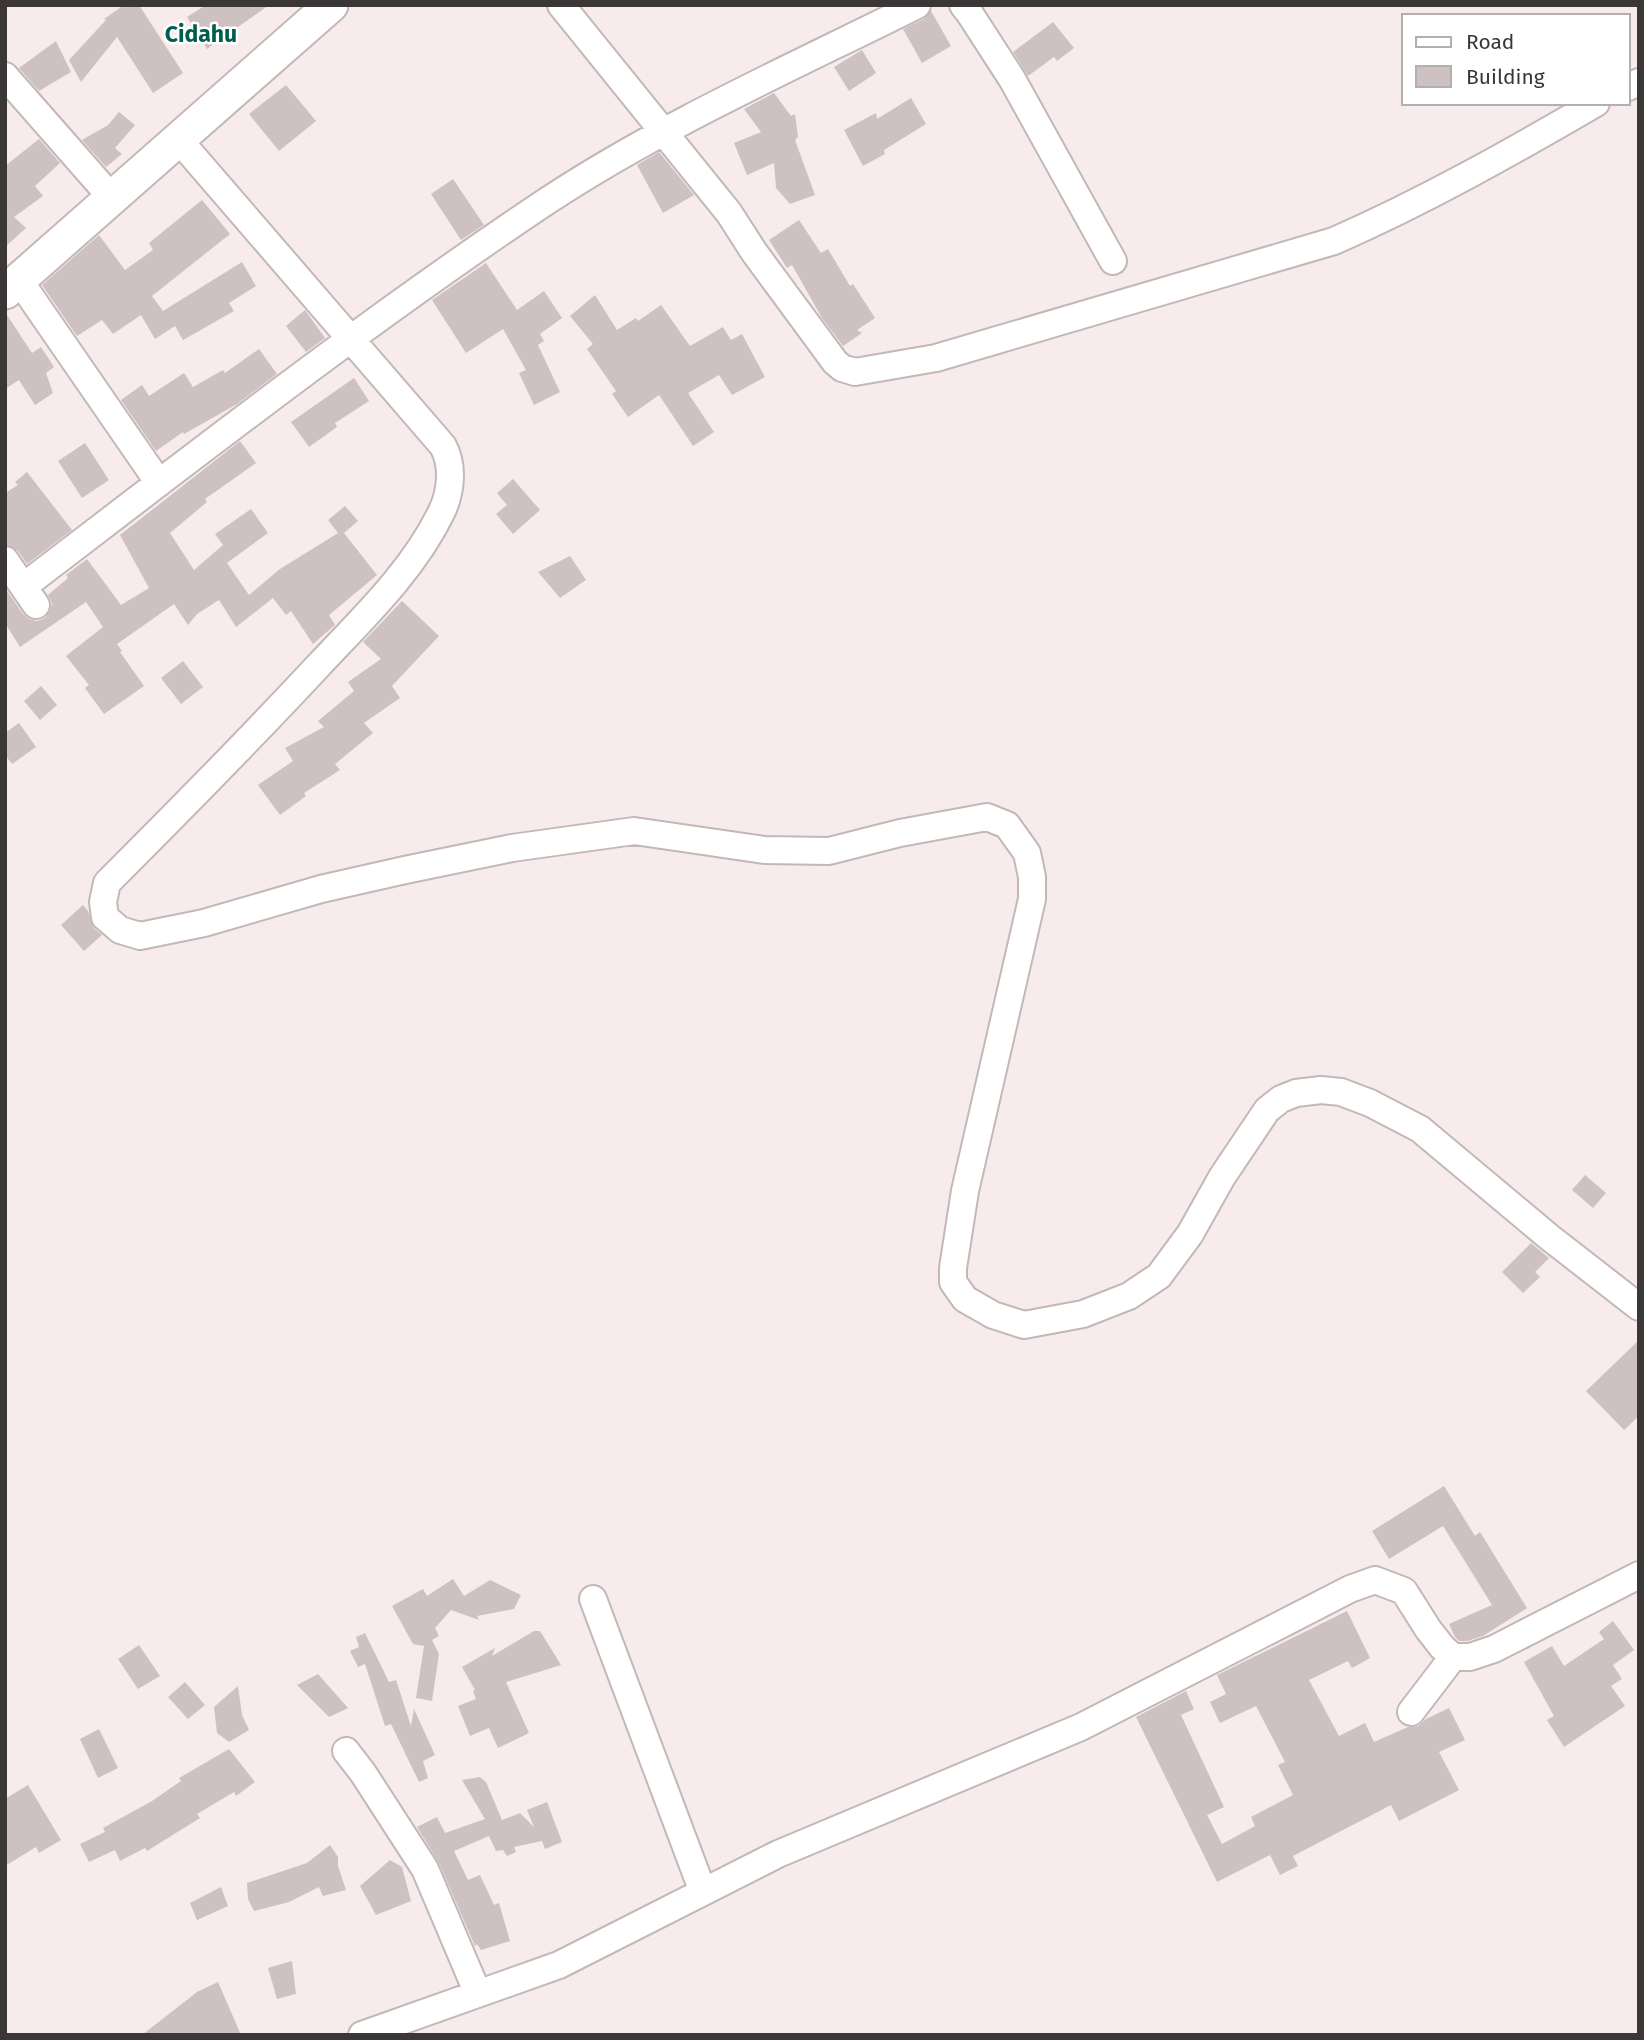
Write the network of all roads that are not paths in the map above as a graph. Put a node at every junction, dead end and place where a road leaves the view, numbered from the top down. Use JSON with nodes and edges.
{"nodes":[{"id":1,"x":331,"y":5,"type":"edge"},
{"id":2,"x":561,"y":5,"type":"edge"},
{"id":3,"x":917,"y":5,"type":"edge"},
{"id":4,"x":962,"y":5,"type":"edge"},
{"id":5,"x":5,"y":76,"type":"edge"},
{"id":6,"x":1593,"y":105,"type":"edge"},
{"id":7,"x":664,"y":131,"type":"junction"},
{"id":8,"x":179,"y":140,"type":"junction"},
{"id":9,"x":112,"y":198,"type":"junction"},
{"id":10,"x":1113,"y":261,"type":"dead end"},
{"id":11,"x":12,"y":286,"type":"edge"},
{"id":12,"x":350,"y":338,"type":"junction"},
{"id":13,"x":159,"y":483,"type":"junction"},
{"id":14,"x":5,"y":560,"type":"edge"},
{"id":15,"x":1639,"y":1307,"type":"edge"},
{"id":16,"x":1639,"y":1575,"type":"edge"},
{"id":17,"x":593,"y":1599,"type":"dead end"},
{"id":18,"x":1453,"y":1657,"type":"junction"},
{"id":19,"x":1411,"y":1712,"type":"dead end"},
{"id":20,"x":346,"y":1751,"type":"dead end"},
{"id":21,"x":703,"y":1892,"type":"junction"},
{"id":22,"x":478,"y":1994,"type":"junction"},
{"id":23,"x":362,"y":2035,"type":"edge"}],
"edges":[{"from":1,"to":8,"type":"main road"},
{"from":2,"to":7,"type":"street"},
{"from":3,"to":7,"type":"street"},
{"from":4,"to":10,"type":"street"},
{"from":5,"to":9,"type":"street"},
{"from":6,"to":7,"type":"street"},
{"from":7,"to":12,"type":"street"},
{"from":8,"to":9,"type":"main road"},
{"from":8,"to":12,"type":"street"},
{"from":9,"to":11,"type":"main road"},
{"from":11,"to":13,"type":"street"},
{"from":12,"to":13,"type":"street"},
{"from":12,"to":15,"type":"street"},
{"from":13,"to":14,"type":"street"},
{"from":16,"to":18,"type":"street"},
{"from":17,"to":21,"type":"street"},
{"from":18,"to":19,"type":"street"},
{"from":18,"to":21,"type":"street"},
{"from":20,"to":22,"type":"street"},
{"from":21,"to":22,"type":"street"},
{"from":22,"to":23,"type":"street"}]}
